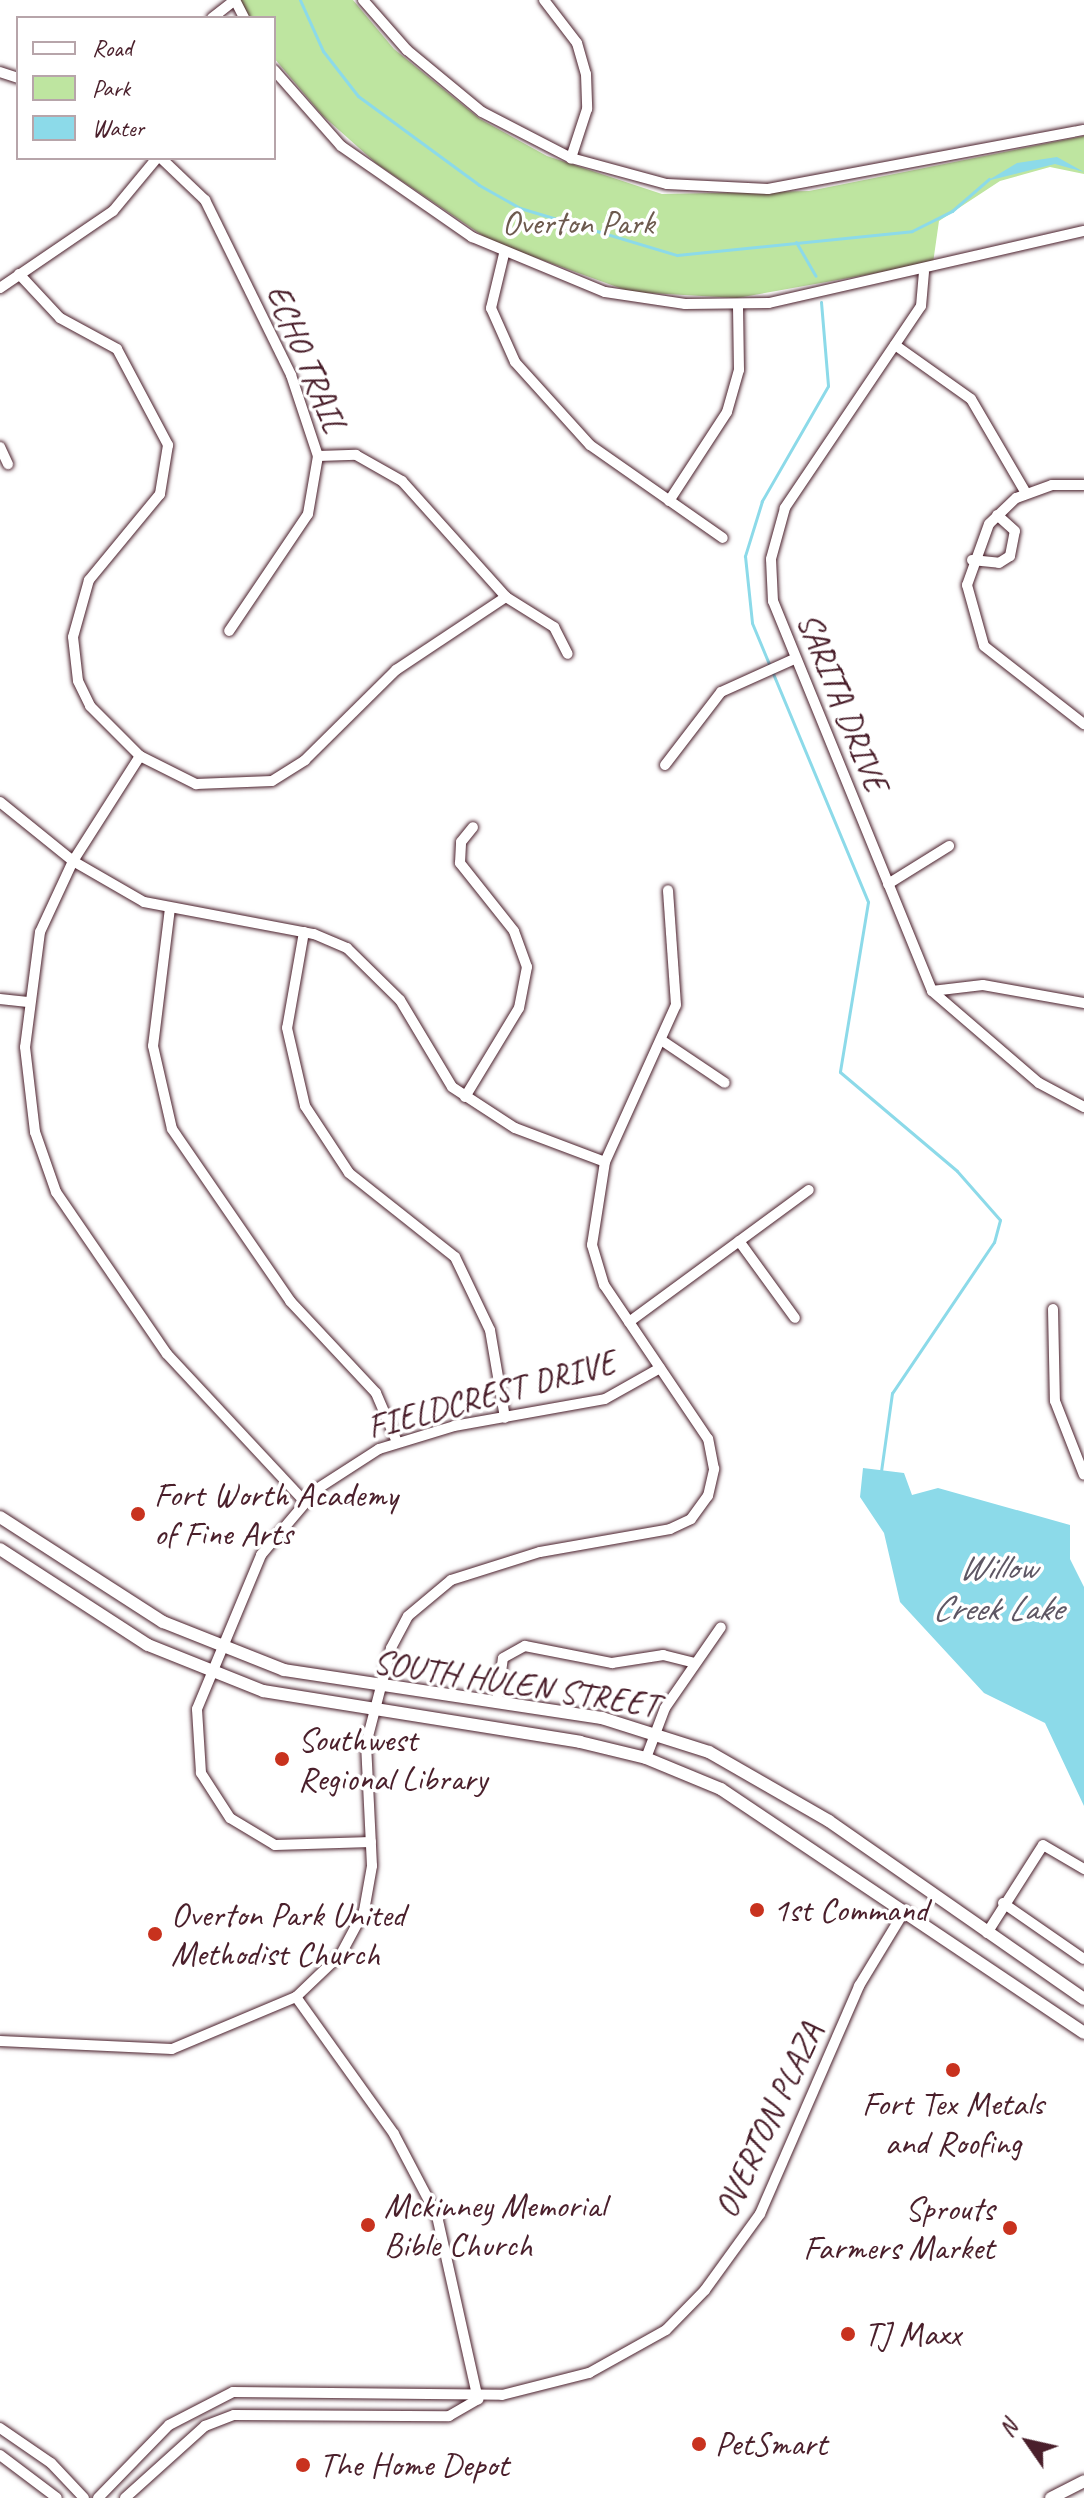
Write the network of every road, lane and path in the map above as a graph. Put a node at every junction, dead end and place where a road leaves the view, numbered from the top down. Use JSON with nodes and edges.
{"nodes":[{"id":1,"x":235,"y":0,"type":"edge"},
{"id":2,"x":363,"y":0,"type":"edge"},
{"id":3,"x":544,"y":0,"type":"edge"},
{"id":4,"x":215,"y":16,"type":"edge"},
{"id":5,"x":276,"y":72,"type":"edge"},
{"id":6,"x":1084,"y":130,"type":"edge"},
{"id":7,"x":571,"y":158,"type":"junction"},
{"id":8,"x":157,"y":160,"type":"edge"},
{"id":9,"x":161,"y":160,"type":"edge"},
{"id":10,"x":1084,"y":231,"type":"edge"},
{"id":11,"x":504,"y":254,"type":"junction"},
{"id":12,"x":924,"y":272,"type":"junction"},
{"id":13,"x":19,"y":274,"type":"junction"},
{"id":14,"x":0,"y":288,"type":"edge"},
{"id":15,"x":738,"y":305,"type":"junction"},
{"id":16,"x":895,"y":345,"type":"junction"},
{"id":17,"x":0,"y":447,"type":"edge"},
{"id":18,"x":318,"y":456,"type":"junction"},
{"id":19,"x":8,"y":464,"type":"dead end"},
{"id":20,"x":1084,"y":485,"type":"edge"},
{"id":21,"x":1026,"y":493,"type":"junction"},
{"id":22,"x":669,"y":501,"type":"junction"},
{"id":23,"x":997,"y":515,"type":"junction"},
{"id":24,"x":723,"y":538,"type":"dead end"},
{"id":25,"x":972,"y":560,"type":"junction"},
{"id":26,"x":506,"y":597,"type":"junction"},
{"id":27,"x":229,"y":631,"type":"dead end"},
{"id":28,"x":568,"y":654,"type":"dead end"},
{"id":29,"x":789,"y":661,"type":"junction"},
{"id":30,"x":1084,"y":724,"type":"edge"},
{"id":31,"x":140,"y":756,"type":"junction"},
{"id":32,"x":665,"y":765,"type":"dead end"},
{"id":33,"x":0,"y":802,"type":"edge"},
{"id":34,"x":473,"y":827,"type":"dead end"},
{"id":35,"x":949,"y":846,"type":"dead end"},
{"id":36,"x":73,"y":861,"type":"junction"},
{"id":37,"x":888,"y":884,"type":"junction"},
{"id":38,"x":668,"y":890,"type":"dead end"},
{"id":39,"x":170,"y":908,"type":"junction"},
{"id":40,"x":304,"y":932,"type":"junction"},
{"id":41,"x":932,"y":991,"type":"junction"},
{"id":42,"x":0,"y":999,"type":"edge"},
{"id":43,"x":28,"y":1002,"type":"junction"},
{"id":44,"x":1084,"y":1003,"type":"edge"},
{"id":45,"x":664,"y":1042,"type":"junction"},
{"id":46,"x":725,"y":1083,"type":"dead end"},
{"id":47,"x":465,"y":1097,"type":"junction"},
{"id":48,"x":1084,"y":1107,"type":"edge"},
{"id":49,"x":605,"y":1162,"type":"junction"},
{"id":50,"x":809,"y":1190,"type":"dead end"},
{"id":51,"x":739,"y":1241,"type":"junction"},
{"id":52,"x":1053,"y":1309,"type":"dead end"},
{"id":53,"x":795,"y":1318,"type":"dead end"},
{"id":54,"x":629,"y":1322,"type":"junction"},
{"id":55,"x":660,"y":1368,"type":"junction"},
{"id":56,"x":505,"y":1418,"type":"junction"},
{"id":57,"x":397,"y":1442,"type":"junction"},
{"id":58,"x":1084,"y":1475,"type":"edge"},
{"id":59,"x":304,"y":1501,"type":"junction"},
{"id":60,"x":0,"y":1517,"type":"edge"},
{"id":61,"x":0,"y":1549,"type":"edge"},
{"id":62,"x":721,"y":1627,"type":"dead end"},
{"id":63,"x":220,"y":1648,"type":"junction"},
{"id":64,"x":695,"y":1663,"type":"junction"},
{"id":65,"x":210,"y":1672,"type":"junction"},
{"id":66,"x":379,"y":1689,"type":"junction"},
{"id":67,"x":497,"y":1701,"type":"junction"},
{"id":68,"x":375,"y":1712,"type":"junction"},
{"id":69,"x":656,"y":1731,"type":"junction"},
{"id":70,"x":646,"y":1758,"type":"junction"},
{"id":71,"x":371,"y":1842,"type":"junction"},
{"id":72,"x":1084,"y":1869,"type":"edge"},
{"id":73,"x":1003,"y":1903,"type":"junction"},
{"id":74,"x":905,"y":1910,"type":"junction"},
{"id":75,"x":987,"y":1933,"type":"junction"},
{"id":76,"x":1084,"y":1959,"type":"edge"},
{"id":77,"x":296,"y":1997,"type":"junction"},
{"id":78,"x":1084,"y":1999,"type":"edge"},
{"id":79,"x":1084,"y":2033,"type":"edge"},
{"id":80,"x":0,"y":2041,"type":"edge"},
{"id":81,"x":478,"y":2399,"type":"junction"},
{"id":82,"x":0,"y":2428,"type":"edge"},
{"id":83,"x":0,"y":2455,"type":"edge"},
{"id":84,"x":1084,"y":2481,"type":"edge"},
{"id":85,"x":57,"y":2498,"type":"edge"},
{"id":86,"x":84,"y":2498,"type":"edge"},
{"id":87,"x":98,"y":2498,"type":"edge"},
{"id":88,"x":125,"y":2498,"type":"edge"},
{"id":89,"x":1051,"y":2498,"type":"edge"}],
"edges":[{"from":1,"to":4,"type":"street"},
{"from":2,"to":7,"type":"street"},
{"from":3,"to":7,"type":"street"},
{"from":5,"to":11,"type":"street"},
{"from":6,"to":7,"type":"street"},
{"from":8,"to":13,"type":"street"},
{"from":9,"to":18,"type":"street","name":"ECHO TRAIL"},
{"from":10,"to":12,"type":"street"},
{"from":11,"to":15,"type":"street"},
{"from":11,"to":22,"type":"street"},
{"from":12,"to":15,"type":"street"},
{"from":12,"to":16,"type":"street","name":"SARITA DRIVE"},
{"from":13,"to":14,"type":"street"},
{"from":13,"to":31,"type":"street"},
{"from":15,"to":22,"type":"street"},
{"from":16,"to":21,"type":"street"},
{"from":16,"to":29,"type":"street","name":"SARITA DRIVE"},
{"from":17,"to":19,"type":"street"},
{"from":18,"to":26,"type":"street"},
{"from":18,"to":27,"type":"street","name":"ECHO TRAIL"},
{"from":20,"to":21,"type":"street"},
{"from":21,"to":23,"type":"street"},
{"from":22,"to":24,"type":"street"},
{"from":23,"to":25,"type":"street"},
{"from":23,"to":25,"type":"street"},
{"from":25,"to":30,"type":"street"},
{"from":26,"to":28,"type":"street"},
{"from":26,"to":31,"type":"street"},
{"from":29,"to":32,"type":"street"},
{"from":29,"to":37,"type":"street","name":"SARITA DRIVE"},
{"from":31,"to":36,"type":"street"},
{"from":33,"to":36,"type":"street"},
{"from":34,"to":47,"type":"street"},
{"from":35,"to":37,"type":"street"},
{"from":36,"to":39,"type":"street"},
{"from":36,"to":43,"type":"street"},
{"from":37,"to":41,"type":"street","name":"SARITA DRIVE"},
{"from":38,"to":45,"type":"street"},
{"from":39,"to":40,"type":"street"},
{"from":39,"to":57,"type":"street"},
{"from":40,"to":47,"type":"street"},
{"from":40,"to":56,"type":"street"},
{"from":41,"to":44,"type":"street"},
{"from":41,"to":48,"type":"street","name":"SARITA DRIVE"},
{"from":42,"to":43,"type":"street"},
{"from":43,"to":59,"type":"street"},
{"from":45,"to":46,"type":"street"},
{"from":45,"to":49,"type":"street"},
{"from":47,"to":49,"type":"street"},
{"from":49,"to":54,"type":"street"},
{"from":50,"to":51,"type":"street"},
{"from":51,"to":53,"type":"street"},
{"from":51,"to":54,"type":"street"},
{"from":52,"to":58,"type":"street"},
{"from":54,"to":55,"type":"street"},
{"from":55,"to":56,"type":"street","name":"FIELDCREST DRIVE"},
{"from":55,"to":66,"type":"street"},
{"from":56,"to":57,"type":"street","name":"FIELDCREST DRIVE"},
{"from":57,"to":59,"type":"street","name":"FIELDCREST DRIVE"},
{"from":59,"to":63,"type":"street","name":"FIELDCREST DRIVE"},
{"from":60,"to":63,"type":"main road","name":"SOUTH HULEN STREET"},
{"from":61,"to":65,"type":"main road","name":"SOUTH HULEN STREET"},
{"from":62,"to":64,"type":"street"},
{"from":63,"to":65,"type":"street","name":"FIELDCREST DRIVE"},
{"from":63,"to":66,"type":"main road","name":"SOUTH HULEN STREET"},
{"from":64,"to":67,"type":"street"},
{"from":64,"to":69,"type":"street"},
{"from":65,"to":68,"type":"main road","name":"SOUTH HULEN STREET"},
{"from":65,"to":71,"type":"street","name":"FIELDCREST DRIVE"},
{"from":66,"to":67,"type":"main road","name":"SOUTH HULEN STREET"},
{"from":66,"to":68,"type":"street"},
{"from":67,"to":69,"type":"main road","name":"SOUTH HULEN STREET"},
{"from":68,"to":70,"type":"main road","name":"SOUTH HULEN STREET"},
{"from":68,"to":71,"type":"street"},
{"from":69,"to":70,"type":"street"},
{"from":69,"to":75,"type":"main road","name":"SOUTH HULEN STREET"},
{"from":70,"to":74,"type":"main road","name":"SOUTH HULEN STREET"},
{"from":71,"to":77,"type":"street"},
{"from":72,"to":73,"type":"street"},
{"from":73,"to":75,"type":"street"},
{"from":73,"to":76,"type":"street"},
{"from":74,"to":79,"type":"main road","name":"SOUTH HULEN STREET"},
{"from":74,"to":81,"type":"street","name":"OVERTON PLAZA"},
{"from":75,"to":78,"type":"main road","name":"SOUTH HULEN STREET"},
{"from":77,"to":80,"type":"street"},
{"from":77,"to":81,"type":"street"},
{"from":81,"to":87,"type":"street","name":"OVERTON PLAZA"},
{"from":81,"to":88,"type":"street","name":"OVERTON PLAZA"},
{"from":82,"to":86,"type":"street"},
{"from":83,"to":85,"type":"street"},
{"from":84,"to":89,"type":"main road"}]}
